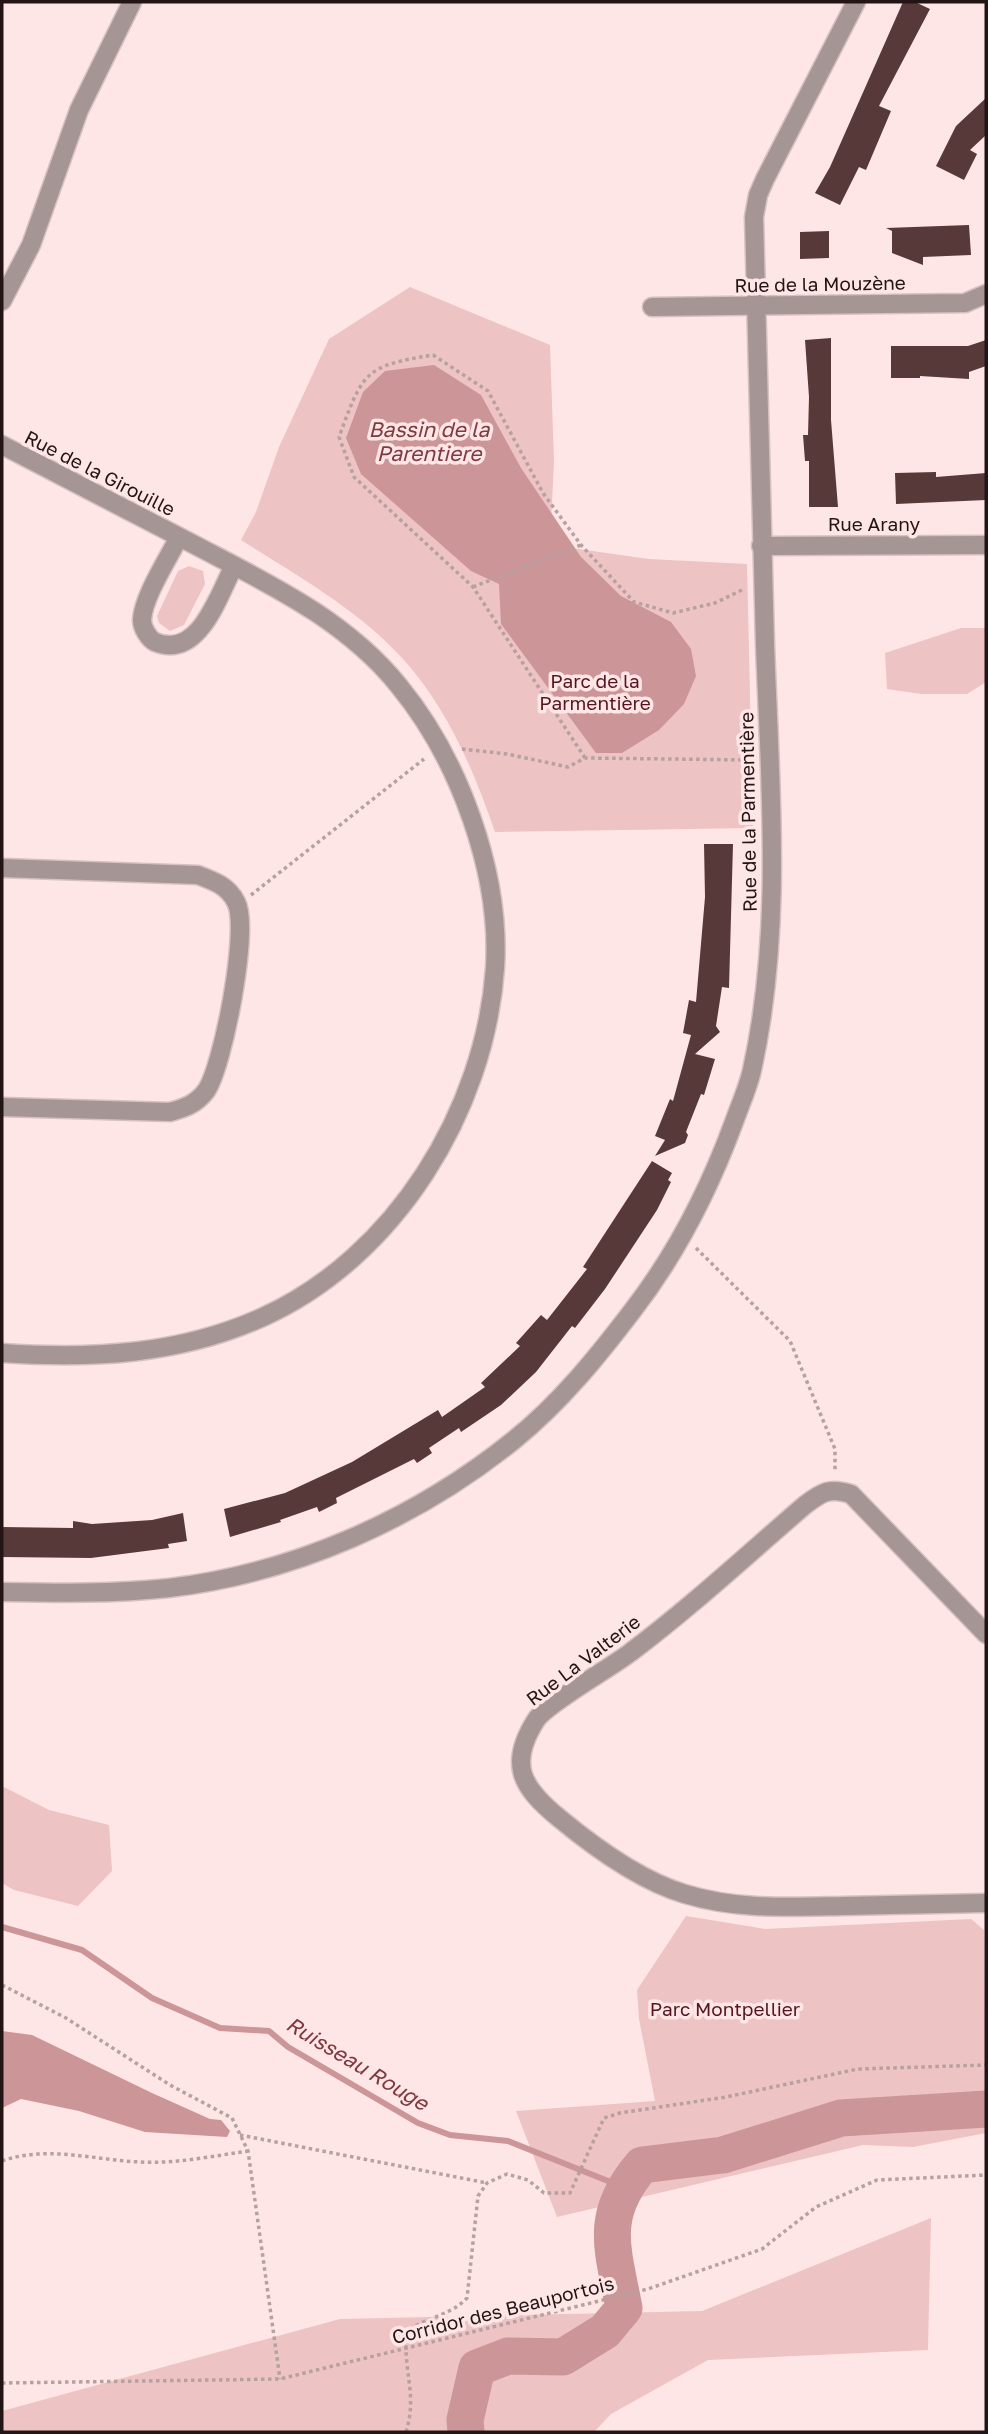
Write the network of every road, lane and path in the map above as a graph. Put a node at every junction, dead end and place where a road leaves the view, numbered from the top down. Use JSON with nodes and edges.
{"nodes":[{"id":1,"x":132,"y":2,"type":"edge"},
{"id":2,"x":856,"y":2,"type":"edge"},
{"id":3,"x":986,"y":294,"type":"edge"},
{"id":4,"x":2,"y":301,"type":"edge"},
{"id":5,"x":652,"y":306,"type":"dead end"},
{"id":6,"x":757,"y":306,"type":"junction"},
{"id":7,"x":2,"y":445,"type":"edge"},
{"id":8,"x":179,"y":537,"type":"junction"},
{"id":9,"x":580,"y":545,"type":"junction"},
{"id":10,"x":986,"y":545,"type":"edge"},
{"id":11,"x":761,"y":546,"type":"junction"},
{"id":12,"x":234,"y":566,"type":"junction"},
{"id":13,"x":763,"y":580,"type":"junction"},
{"id":14,"x":473,"y":587,"type":"junction"},
{"id":15,"x":439,"y":747,"type":"junction"},
{"id":16,"x":585,"y":758,"type":"junction"},
{"id":17,"x":769,"y":761,"type":"junction"},
{"id":18,"x":2,"y":868,"type":"edge"},
{"id":19,"x":238,"y":904,"type":"junction"},
{"id":20,"x":2,"y":1107,"type":"edge"},
{"id":21,"x":683,"y":1235,"type":"junction"},
{"id":22,"x":2,"y":1353,"type":"edge"},
{"id":23,"x":835,"y":1488,"type":"junction"},
{"id":24,"x":2,"y":1592,"type":"edge"},
{"id":25,"x":986,"y":1634,"type":"edge"},
{"id":26,"x":986,"y":1903,"type":"edge"},
{"id":27,"x":2,"y":1985,"type":"edge"},
{"id":28,"x":986,"y":2065,"type":"edge"},
{"id":29,"x":240,"y":2135,"type":"junction"},
{"id":30,"x":248,"y":2151,"type":"junction"},
{"id":31,"x":2,"y":2161,"type":"edge"},
{"id":32,"x":986,"y":2175,"type":"edge"},
{"id":33,"x":487,"y":2183,"type":"junction"},
{"id":34,"x":405,"y":2348,"type":"junction"},
{"id":35,"x":280,"y":2379,"type":"junction"},
{"id":36,"x":2,"y":2383,"type":"edge"},
{"id":37,"x":406,"y":2432,"type":"edge"}],
"edges":[{"from":1,"to":4,"type":"street"},
{"from":2,"to":6,"type":"street","name":"Rue de la Parmentière"},
{"from":3,"to":6,"type":"street","name":"Rue de la Mouzène"},
{"from":5,"to":6,"type":"street","name":"Rue de la Mouzène"},
{"from":6,"to":11,"type":"street","name":"Rue de la Parmentière"},
{"from":7,"to":8,"type":"street","name":"Rue de la Girouille"},
{"from":8,"to":12,"type":"street","name":"Rue de la Girouille"},
{"from":8,"to":12,"type":"street","name":"Rue de la Girouille"},
{"from":9,"to":13,"type":"path"},
{"from":9,"to":14,"type":"path"},
{"from":9,"to":14,"type":"path"},
{"from":10,"to":11,"type":"street","name":"Rue Arany"},
{"from":11,"to":13,"type":"street","name":"Rue de la Parmentière"},
{"from":12,"to":15,"type":"street","name":"Rue de la Girouille"},
{"from":13,"to":17,"type":"street","name":"Rue de la Parmentière"},
{"from":14,"to":16,"type":"path"},
{"from":15,"to":16,"type":"path"},
{"from":15,"to":19,"type":"path"},
{"from":15,"to":22,"type":"street","name":"Rue de la Girouille"},
{"from":16,"to":17,"type":"path"},
{"from":17,"to":21,"type":"street","name":"Rue de la Parmentière"},
{"from":18,"to":19,"type":"street"},
{"from":19,"to":20,"type":"street"},
{"from":21,"to":23,"type":"path"},
{"from":21,"to":24,"type":"street","name":"Rue de la Parmentière"},
{"from":23,"to":25,"type":"street"},
{"from":23,"to":26,"type":"street","name":"Rue La Valterie"},
{"from":27,"to":29,"type":"path"},
{"from":28,"to":33,"type":"path"},
{"from":29,"to":30,"type":"path"},
{"from":29,"to":33,"type":"path"},
{"from":30,"to":31,"type":"path"},
{"from":30,"to":35,"type":"path"},
{"from":32,"to":34,"type":"path","name":"Corridor des Beauportois"},
{"from":33,"to":34,"type":"path"},
{"from":34,"to":35,"type":"path","name":"Corridor des Beauportois"},
{"from":34,"to":37,"type":"path"},
{"from":35,"to":36,"type":"path","name":"Corridor des Beauportois"}]}
